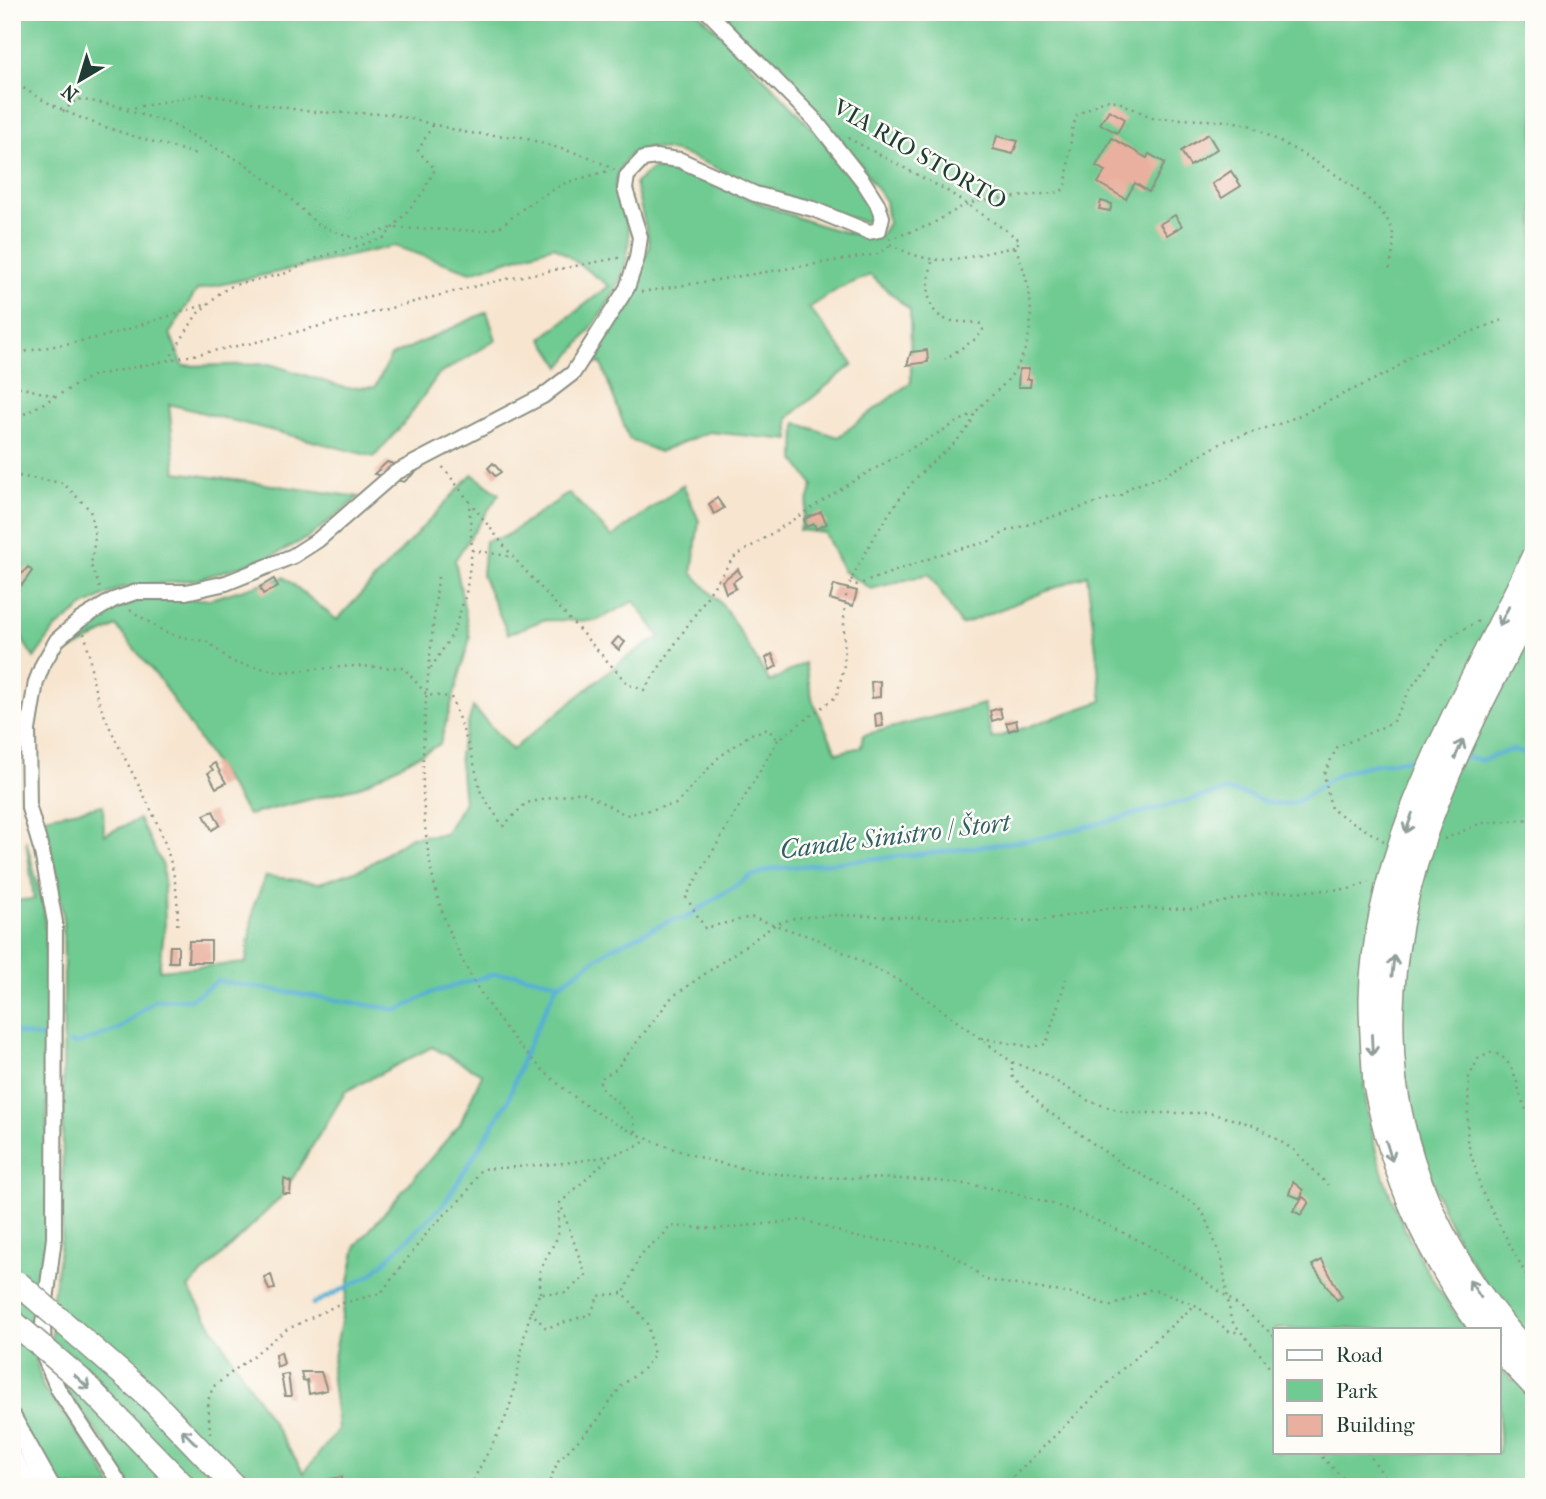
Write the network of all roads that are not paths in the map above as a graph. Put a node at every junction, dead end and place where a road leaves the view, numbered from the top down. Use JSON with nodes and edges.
{"nodes":[{"id":1,"x":708,"y":12,"type":"edge"},
{"id":2,"x":1534,"y":555,"type":"edge"},
{"id":3,"x":1534,"y":602,"type":"edge"},
{"id":4,"x":1385,"y":1084,"type":"junction"},
{"id":5,"x":15,"y":1281,"type":"edge"},
{"id":6,"x":12,"y":1321,"type":"edge"},
{"id":7,"x":1481,"y":1328,"type":"edge"},
{"id":8,"x":1500,"y":1350,"type":"edge"},
{"id":9,"x":1530,"y":1374,"type":"edge"},
{"id":10,"x":12,"y":1419,"type":"edge"},
{"id":11,"x":12,"y":1460,"type":"edge"},
{"id":12,"x":28,"y":1487,"type":"edge"},
{"id":13,"x":50,"y":1487,"type":"edge"},
{"id":14,"x":122,"y":1487,"type":"edge"},
{"id":15,"x":185,"y":1487,"type":"edge"},
{"id":16,"x":235,"y":1487,"type":"edge"}],
"edges":[{"from":1,"to":14,"type":"street","name":"VIA RIO STORTO"},
{"from":2,"to":4,"type":"highway","one_way":true,"bridge":true},
{"from":4,"to":3,"type":"highway","one_way":true,"bridge":true},
{"from":4,"to":7,"type":"highway","one_way":true},
{"from":9,"to":4,"type":"highway","one_way":true},
{"from":16,"to":5,"type":"highway","one_way":true,"bridge":true},
{"from":6,"to":15,"type":"highway","one_way":true,"bridge":true},
{"from":8,"to":9,"type":"highway"},
{"from":10,"to":13,"type":"main road"},
{"from":11,"to":12,"type":"main road"}]}
